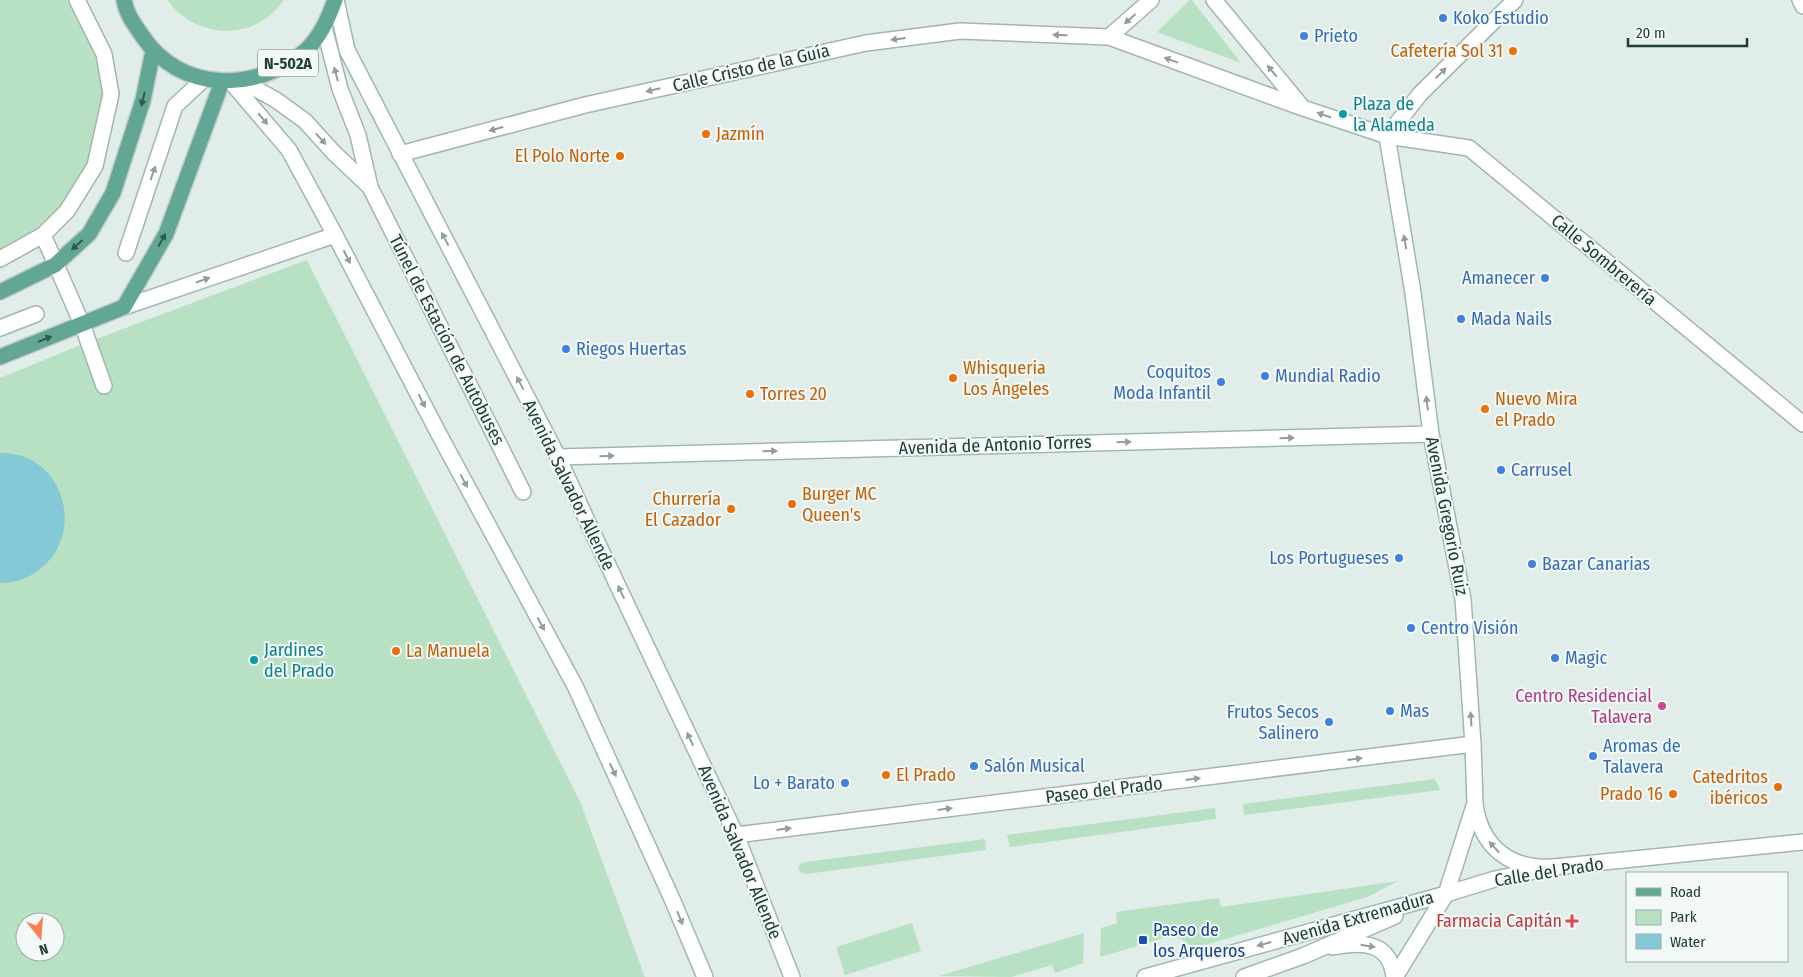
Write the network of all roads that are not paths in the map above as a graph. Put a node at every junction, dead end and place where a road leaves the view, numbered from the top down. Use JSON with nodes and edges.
{"nodes":[{"id":1,"x":77,"y":0,"type":"edge"},
{"id":2,"x":124,"y":0,"type":"edge"},
{"id":3,"x":336,"y":0,"type":"edge"},
{"id":4,"x":1151,"y":0,"type":"edge"},
{"id":5,"x":1214,"y":0,"type":"edge"},
{"id":6,"x":1516,"y":0,"type":"edge"},
{"id":7,"x":1800,"y":0,"type":"edge"},
{"id":8,"x":1803,"y":6,"type":"edge"},
{"id":9,"x":324,"y":27,"type":"junction"},
{"id":10,"x":1109,"y":37,"type":"junction"},
{"id":11,"x":153,"y":51,"type":"junction"},
{"id":12,"x":204,"y":79,"type":"junction"},
{"id":13,"x":231,"y":81,"type":"junction"},
{"id":14,"x":1303,"y":108,"type":"junction"},
{"id":15,"x":1387,"y":136,"type":"junction"},
{"id":16,"x":400,"y":154,"type":"junction"},
{"id":17,"x":370,"y":188,"type":"junction"},
{"id":18,"x":336,"y":234,"type":"junction"},
{"id":19,"x":43,"y":235,"type":"junction"},
{"id":20,"x":126,"y":252,"type":"dead end"},
{"id":21,"x":0,"y":259,"type":"edge"},
{"id":22,"x":55,"y":265,"type":"junction"},
{"id":23,"x":0,"y":292,"type":"edge"},
{"id":24,"x":124,"y":308,"type":"junction"},
{"id":25,"x":36,"y":314,"type":"dead end"},
{"id":26,"x":82,"y":324,"type":"junction"},
{"id":27,"x":0,"y":328,"type":"edge"},
{"id":28,"x":0,"y":357,"type":"edge"},
{"id":29,"x":104,"y":386,"type":"dead end"},
{"id":30,"x":1803,"y":424,"type":"edge"},
{"id":31,"x":1431,"y":434,"type":"junction"},
{"id":32,"x":558,"y":457,"type":"junction"},
{"id":33,"x":524,"y":492,"type":"dead end"},
{"id":34,"x":1473,"y":744,"type":"junction"},
{"id":35,"x":1475,"y":803,"type":"junction"},
{"id":36,"x":736,"y":835,"type":"junction"},
{"id":37,"x":1803,"y":842,"type":"edge"},
{"id":38,"x":1554,"y":867,"type":"junction"},
{"id":39,"x":1446,"y":894,"type":"junction"},
{"id":40,"x":1303,"y":956,"type":"junction"},
{"id":41,"x":705,"y":977,"type":"edge"},
{"id":42,"x":792,"y":977,"type":"edge"},
{"id":43,"x":1145,"y":977,"type":"edge"},
{"id":44,"x":1244,"y":977,"type":"edge"},
{"id":45,"x":1394,"y":977,"type":"edge"}],
"edges":[{"from":1,"to":19,"type":"street"},
{"from":2,"to":11,"type":"main road","number":"N-502A"},
{"from":3,"to":9,"type":"main road","number":"N-502A"},
{"from":3,"to":16,"type":"street","name":"Avenida Salvador Allende"},
{"from":4,"to":10,"type":"street","one_way":true},
{"from":14,"to":5,"type":"street","one_way":true},
{"from":15,"to":6,"type":"street","one_way":true},
{"from":7,"to":8,"type":"street"},
{"from":9,"to":13,"type":"main road","number":"N-502A"},
{"from":17,"to":9,"type":"street","name":"Túnel de Estación de Autobuses","one_way":true},
{"from":14,"to":10,"type":"street","one_way":true},
{"from":10,"to":16,"type":"street","name":"Calle Cristo de la Guía","one_way":true},
{"from":11,"to":12,"type":"main road","number":"N-502A"},
{"from":11,"to":22,"type":"main road","one_way":true},
{"from":12,"to":13,"type":"main road","number":"N-502A"},
{"from":20,"to":12,"type":"street","one_way":true},
{"from":13,"to":17,"type":"street","name":"Túnel de Estación de Autobuses","one_way":true},
{"from":13,"to":18,"type":"street","one_way":true},
{"from":24,"to":13,"type":"main road","one_way":true},
{"from":15,"to":14,"type":"street","one_way":true},
{"from":15,"to":30,"type":"street","name":"Calle Sombrerería"},
{"from":31,"to":15,"type":"street","name":"Avenida Gregorio Ruiz","one_way":true},
{"from":32,"to":16,"type":"street","name":"Avenida Salvador Allende","one_way":true},
{"from":17,"to":33,"type":"street","name":"Túnel de Estación de Autobuses"},
{"from":24,"to":18,"type":"street","one_way":true},
{"from":18,"to":41,"type":"street","one_way":true},
{"from":19,"to":21,"type":"street"},
{"from":19,"to":22,"type":"street"},
{"from":22,"to":23,"type":"main road"},
{"from":22,"to":26,"type":"street"},
{"from":24,"to":26,"type":"main road"},
{"from":25,"to":27,"type":"street"},
{"from":28,"to":26,"type":"main road","one_way":true},
{"from":26,"to":29,"type":"street"},
{"from":32,"to":31,"type":"street","name":"Avenida de Antonio Torres","one_way":true},
{"from":34,"to":31,"type":"street","name":"Avenida Gregorio Ruiz","one_way":true},
{"from":36,"to":32,"type":"street","name":"Avenida Salvador Allende","one_way":true},
{"from":34,"to":35,"type":"street","name":"Avenida Gregorio Ruiz"},
{"from":36,"to":34,"type":"street","name":"Paseo del Prado","one_way":true},
{"from":38,"to":35,"type":"street","one_way":true},
{"from":35,"to":39,"type":"street","name":"Avenida Gregorio Ruiz"},
{"from":36,"to":42,"type":"street","name":"Avenida Salvador Allende"},
{"from":37,"to":38,"type":"street","name":"Calle del Prado"},
{"from":38,"to":39,"type":"street","name":"Calle del Prado"},
{"from":39,"to":40,"type":"street","name":"Avenida Extremadura"},
{"from":39,"to":43,"type":"street","name":"Avenida Extremadura","one_way":true},
{"from":39,"to":45,"type":"street","name":"Avenida Gregorio Ruiz"},
{"from":40,"to":44,"type":"street","name":"Avenida Extremadura"},
{"from":40,"to":45,"type":"street","one_way":true}]}
